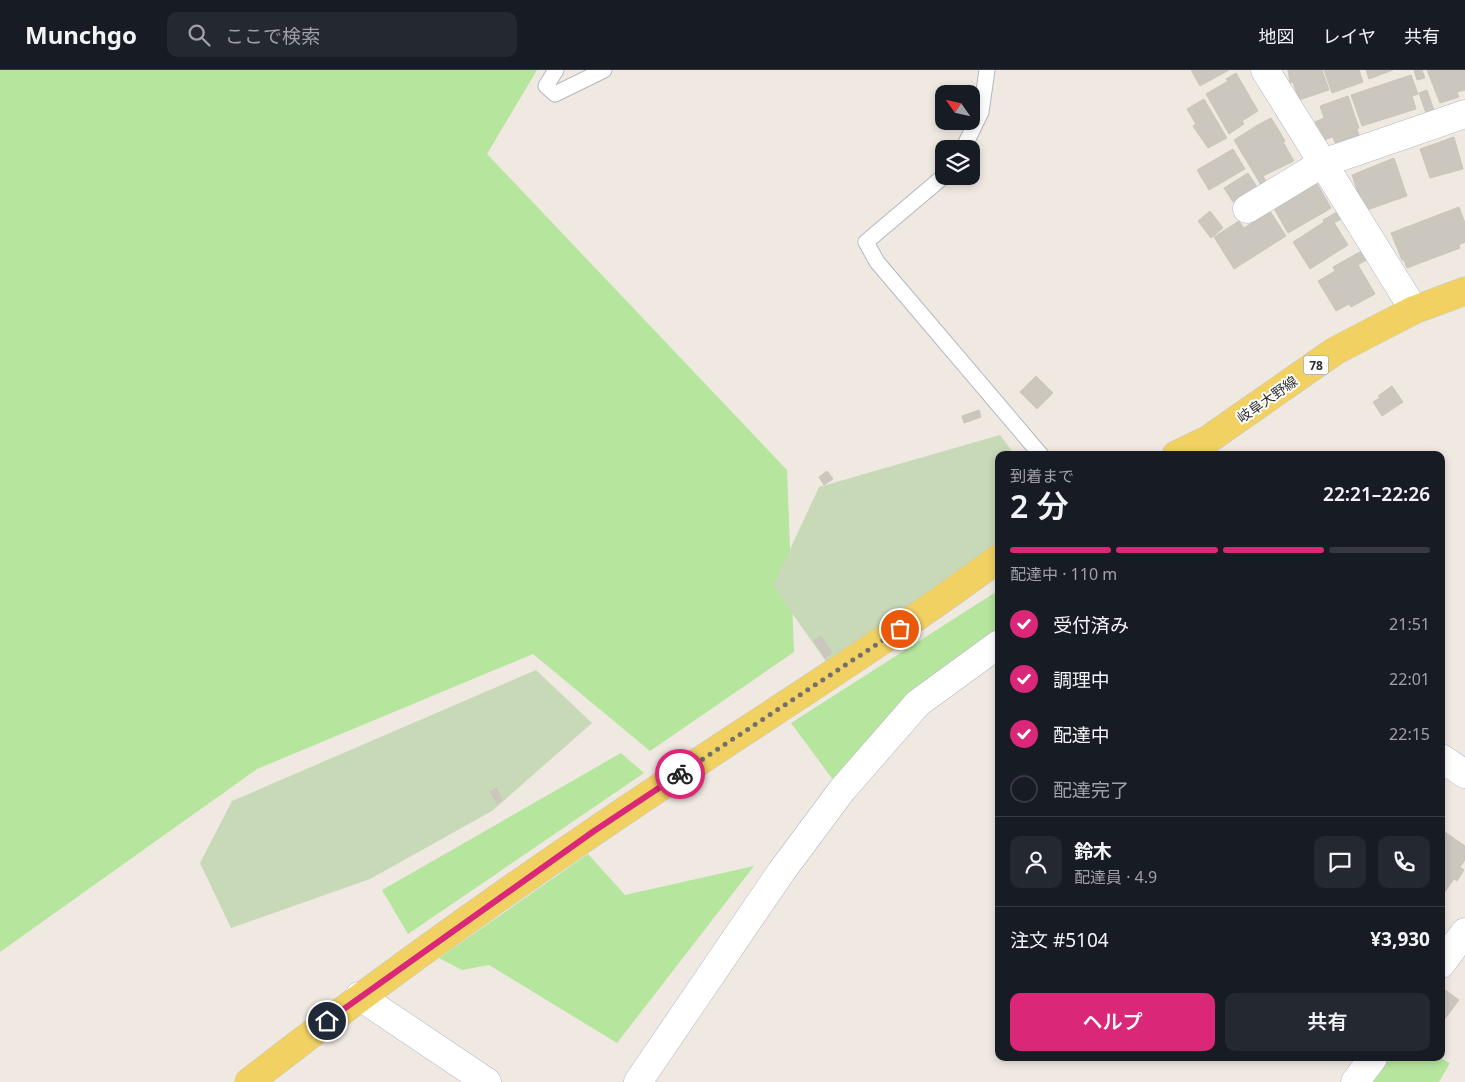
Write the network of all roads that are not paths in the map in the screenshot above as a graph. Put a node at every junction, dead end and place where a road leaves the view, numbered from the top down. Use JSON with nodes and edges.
{"nodes":[{"id":1,"x":556,"y":70,"type":"edge"},
{"id":2,"x":604,"y":70,"type":"edge"},
{"id":3,"x":987,"y":70,"type":"edge"},
{"id":4,"x":1265,"y":70,"type":"edge"},
{"id":5,"x":1465,"y":114,"type":"edge"},
{"id":6,"x":967,"y":140,"type":"edge"},
{"id":7,"x":1323,"y":163,"type":"junction"},
{"id":8,"x":935,"y":184,"type":"edge"},
{"id":9,"x":1247,"y":209,"type":"dead end"},
{"id":10,"x":1465,"y":291,"type":"edge"},
{"id":11,"x":1414,"y":310,"type":"junction"},
{"id":12,"x":1207,"y":447,"type":"edge"},
{"id":13,"x":1037,"y":451,"type":"edge"},
{"id":14,"x":1192,"y":451,"type":"edge"},
{"id":15,"x":995,"y":561,"type":"edge"},
{"id":16,"x":995,"y":647,"type":"edge"},
{"id":17,"x":1445,"y":761,"type":"edge"},
{"id":18,"x":1465,"y":774,"type":"edge"},
{"id":19,"x":1465,"y":932,"type":"edge"},
{"id":20,"x":1445,"y":959,"type":"edge"},
{"id":21,"x":359,"y":996,"type":"junction"},
{"id":22,"x":1371,"y":1061,"type":"edge"},
{"id":23,"x":249,"y":1082,"type":"edge"},
{"id":24,"x":487,"y":1082,"type":"edge"},
{"id":25,"x":638,"y":1082,"type":"edge"},
{"id":26,"x":1355,"y":1082,"type":"edge"}],
"edges":[{"from":1,"to":2,"type":"lane"},
{"from":3,"to":6,"type":"lane"},
{"from":4,"to":7,"type":"street"},
{"from":5,"to":7,"type":"street"},
{"from":7,"to":9,"type":"street"},
{"from":7,"to":11,"type":"street"},
{"from":8,"to":13,"type":"lane"},
{"from":10,"to":11,"type":"main road","name":"岐阜大野線","number":"78"},
{"from":11,"to":12,"type":"main road","name":"岐阜大野線","number":"78"},
{"from":12,"to":14,"type":"main road","name":"岐阜大野線","number":"78"},
{"from":15,"to":21,"type":"main road"},
{"from":16,"to":25,"type":"street"},
{"from":17,"to":18,"type":"street"},
{"from":19,"to":20,"type":"street"},
{"from":21,"to":23,"type":"main road"},
{"from":21,"to":24,"type":"street"},
{"from":22,"to":26,"type":"street"}]}
